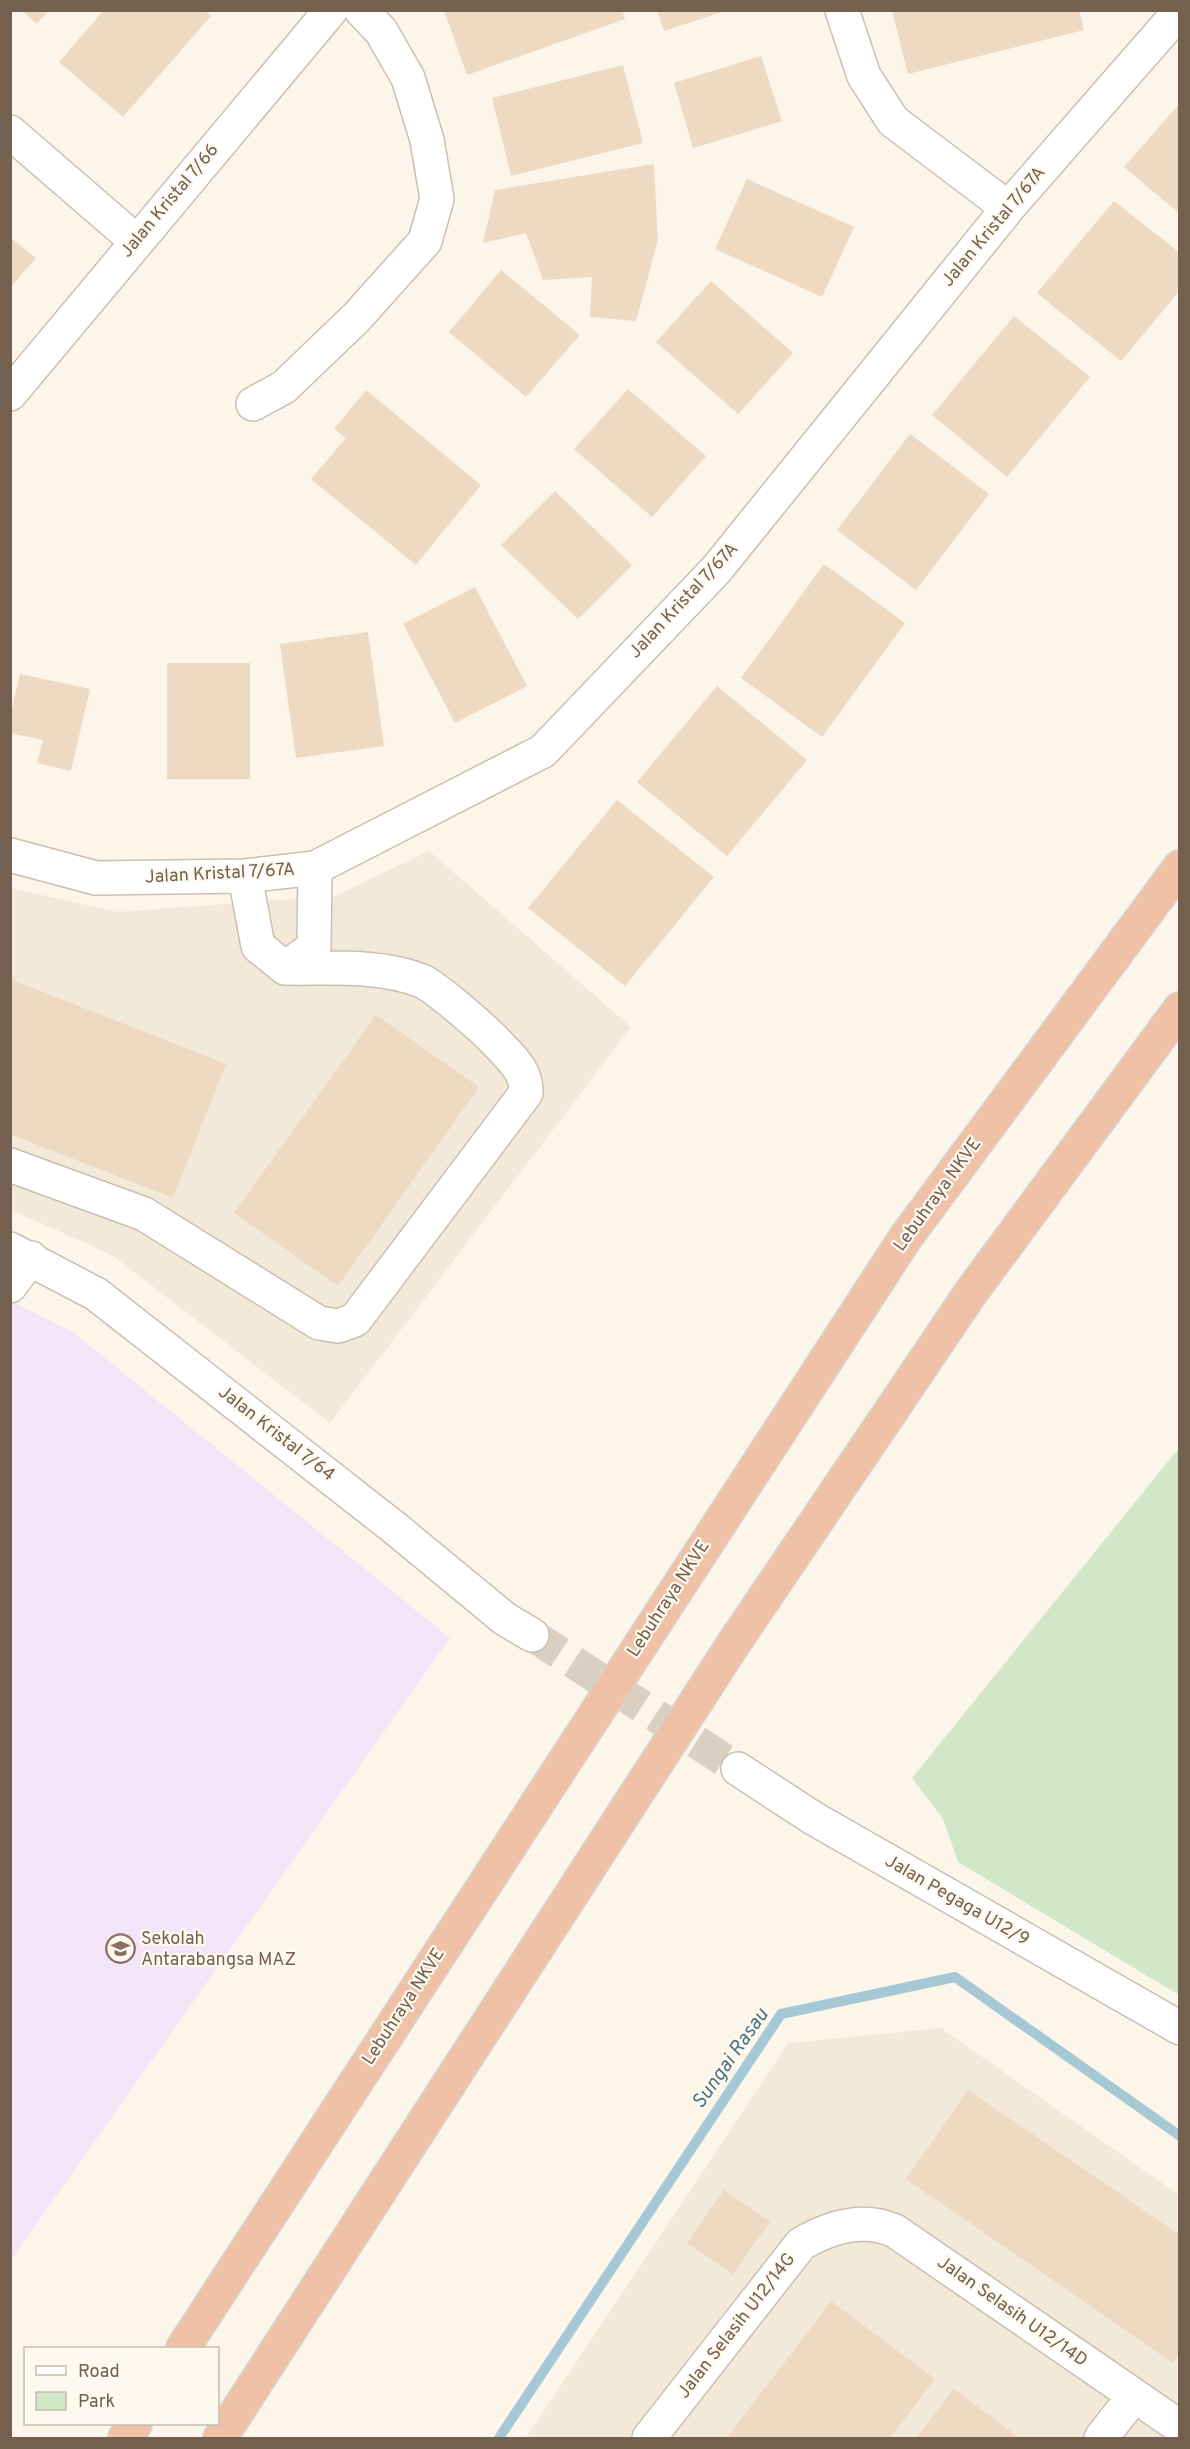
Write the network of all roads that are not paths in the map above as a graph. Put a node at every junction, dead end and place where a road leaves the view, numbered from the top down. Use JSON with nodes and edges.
{"nodes":[{"id":1,"x":331,"y":10,"type":"edge"},
{"id":2,"x":361,"y":10,"type":"edge"},
{"id":3,"x":842,"y":10,"type":"edge"},
{"id":4,"x":1179,"y":11,"type":"edge"},
{"id":5,"x":10,"y":132,"type":"edge"},
{"id":6,"x":1008,"y":208,"type":"junction"},
{"id":7,"x":136,"y":241,"type":"junction"},
{"id":8,"x":10,"y":394,"type":"edge"},
{"id":9,"x":253,"y":405,"type":"dead end"},
{"id":10,"x":10,"y":855,"type":"edge"},
{"id":11,"x":1179,"y":867,"type":"edge"},
{"id":12,"x":315,"y":868,"type":"junction"},
{"id":13,"x":245,"y":876,"type":"junction"},
{"id":14,"x":285,"y":968,"type":"junction"},
{"id":15,"x":1179,"y":1009,"type":"edge"},
{"id":16,"x":10,"y":1166,"type":"edge"},
{"id":17,"x":21,"y":1254,"type":"edge"},
{"id":18,"x":10,"y":1286,"type":"edge"},
{"id":19,"x":532,"y":1635,"type":"tunnel mouth"},
{"id":20,"x":738,"y":1769,"type":"tunnel mouth"},
{"id":21,"x":1179,"y":2028,"type":"edge"},
{"id":22,"x":837,"y":2227,"type":"joint"},
{"id":23,"x":184,"y":2347,"type":"edge"},
{"id":24,"x":1134,"y":2396,"type":"junction"},
{"id":25,"x":134,"y":2425,"type":"edge"},
{"id":26,"x":1179,"y":2427,"type":"edge"},
{"id":27,"x":125,"y":2439,"type":"edge"},
{"id":28,"x":220,"y":2439,"type":"edge"},
{"id":29,"x":649,"y":2439,"type":"edge"},
{"id":30,"x":1101,"y":2439,"type":"edge"}],
"edges":[{"from":1,"to":7,"type":"street","name":"Jalan Kristal 7/66"},
{"from":2,"to":9,"type":"street"},
{"from":3,"to":6,"type":"street"},
{"from":4,"to":6,"type":"street","name":"Jalan Kristal 7/67A"},
{"from":5,"to":7,"type":"street"},
{"from":6,"to":12,"type":"street","name":"Jalan Kristal 7/67A"},
{"from":7,"to":8,"type":"street","name":"Jalan Kristal 7/66"},
{"from":10,"to":13,"type":"street","name":"Jalan Kristal 7/67A"},
{"from":11,"to":23,"type":"highway","name":"Lebuhraya NKVE"},
{"from":12,"to":13,"type":"street","name":"Jalan Kristal 7/67A"},
{"from":12,"to":14,"type":"street"},
{"from":13,"to":14,"type":"street"},
{"from":14,"to":16,"type":"street"},
{"from":15,"to":28,"type":"highway"},
{"from":17,"to":18,"type":"street"},
{"from":17,"to":19,"type":"street","name":"Jalan Kristal 7/64"},
{"from":20,"to":21,"type":"street","name":"Jalan Pegaga U12/9"},
{"from":22,"to":24,"type":"street","name":"Jalan Selasih U12/14D"},
{"from":22,"to":29,"type":"street","name":"Jalan Selasih U12/14G"},
{"from":24,"to":26,"type":"street","name":"Jalan Selasih U12/14D"},
{"from":24,"to":30,"type":"street"},
{"from":25,"to":27,"type":"highway"}]}
